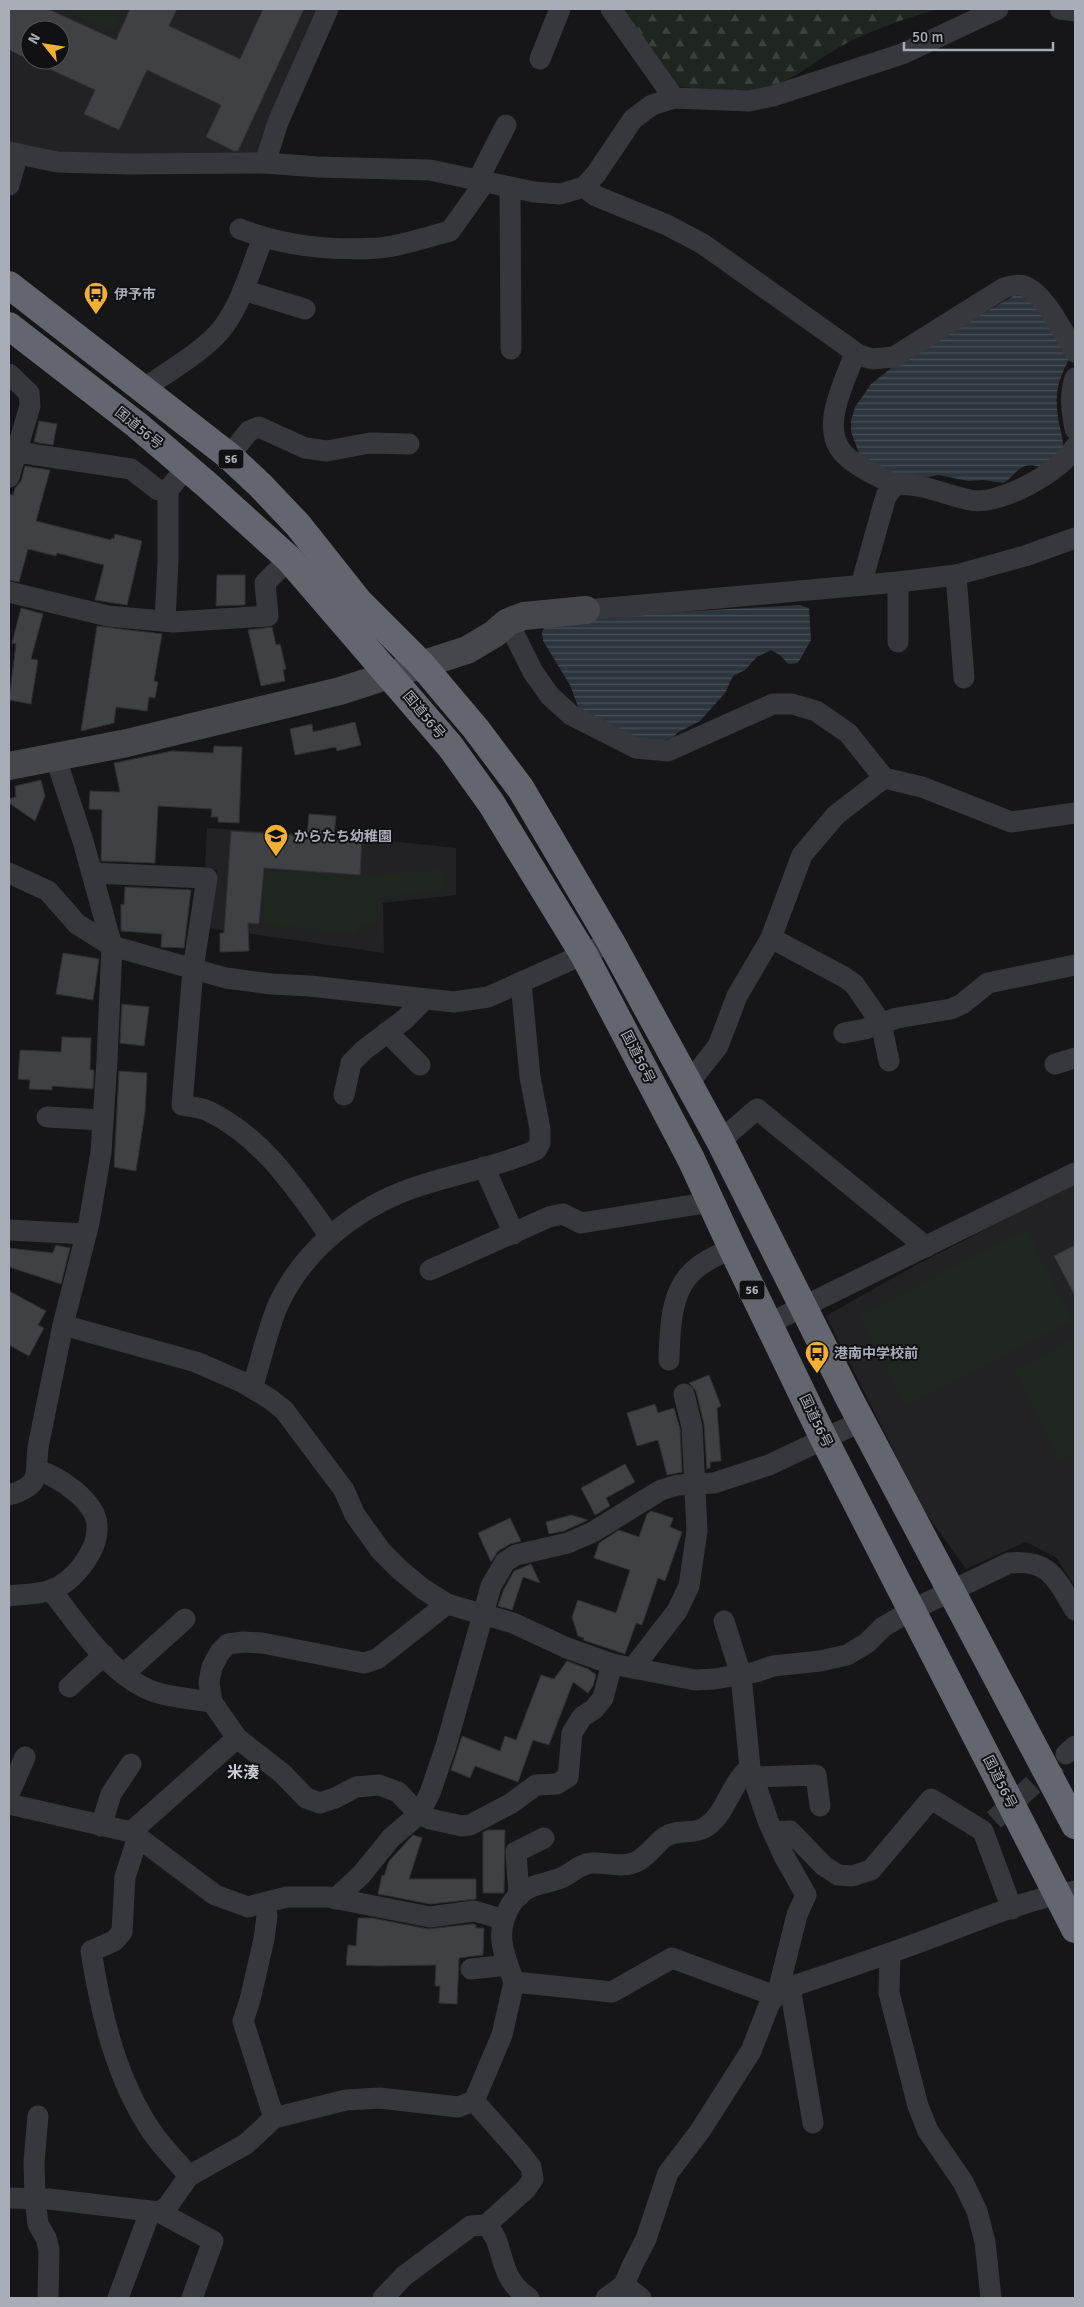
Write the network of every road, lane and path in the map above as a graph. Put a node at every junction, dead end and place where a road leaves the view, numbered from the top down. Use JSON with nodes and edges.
{"nodes":[{"id":1,"x":328,"y":9,"type":"edge"},
{"id":2,"x":560,"y":9,"type":"edge"},
{"id":3,"x":610,"y":9,"type":"edge"},
{"id":4,"x":998,"y":9,"type":"edge"},
{"id":5,"x":1060,"y":9,"type":"edge"},
{"id":6,"x":1075,"y":11,"type":"edge"},
{"id":7,"x":540,"y":59,"type":"dead end"},
{"id":8,"x":674,"y":98,"type":"junction"},
{"id":9,"x":506,"y":125,"type":"dead end"},
{"id":10,"x":13,"y":153,"type":"edge"},
{"id":11,"x":265,"y":163,"type":"junction"},
{"id":12,"x":482,"y":181,"type":"junction"},
{"id":13,"x":9,"y":185,"type":"edge"},
{"id":14,"x":510,"y":187,"type":"junction"},
{"id":15,"x":584,"y":187,"type":"junction"},
{"id":16,"x":240,"y":229,"type":"dead end"},
{"id":17,"x":263,"y":238,"type":"junction"},
{"id":18,"x":9,"y":285,"type":"edge"},
{"id":19,"x":242,"y":290,"type":"junction"},
{"id":20,"x":305,"y":309,"type":"dead end"},
{"id":21,"x":9,"y":326,"type":"edge"},
{"id":22,"x":511,"y":349,"type":"dead end"},
{"id":23,"x":1075,"y":352,"type":"edge"},
{"id":24,"x":855,"y":353,"type":"junction"},
{"id":25,"x":9,"y":374,"type":"edge"},
{"id":26,"x":1075,"y":378,"type":"edge"},
{"id":27,"x":143,"y":390,"type":"junction"},
{"id":28,"x":1075,"y":429,"type":"edge"},
{"id":29,"x":409,"y":444,"type":"dead end"},
{"id":30,"x":15,"y":447,"type":"edge"},
{"id":31,"x":1075,"y":447,"type":"edge"},
{"id":32,"x":228,"y":456,"type":"junction"},
{"id":33,"x":187,"y":467,"type":"junction"},
{"id":34,"x":9,"y":477,"type":"edge"},
{"id":35,"x":895,"y":485,"type":"junction"},
{"id":36,"x":168,"y":490,"type":"junction"},
{"id":37,"x":1075,"y":538,"type":"edge"},
{"id":38,"x":289,"y":559,"type":"junction"},
{"id":39,"x":956,"y":575,"type":"junction"},
{"id":40,"x":898,"y":582,"type":"junction"},
{"id":41,"x":861,"y":586,"type":"junction"},
{"id":42,"x":9,"y":592,"type":"edge"},
{"id":43,"x":586,"y":610,"type":"joint"},
{"id":44,"x":165,"y":621,"type":"junction"},
{"id":45,"x":508,"y":622,"type":"junction"},
{"id":46,"x":898,"y":642,"type":"dead end"},
{"id":47,"x":422,"y":665,"type":"junction"},
{"id":48,"x":390,"y":675,"type":"junction"},
{"id":49,"x":964,"y":678,"type":"dead end"},
{"id":50,"x":55,"y":756,"type":"junction"},
{"id":51,"x":9,"y":766,"type":"edge"},
{"id":52,"x":884,"y":778,"type":"junction"},
{"id":53,"x":1075,"y":813,"type":"edge"},
{"id":54,"x":9,"y":872,"type":"edge"},
{"id":55,"x":92,"y":873,"type":"junction"},
{"id":56,"x":771,"y":938,"type":"junction"},
{"id":57,"x":611,"y":942,"type":"junction"},
{"id":58,"x":112,"y":946,"type":"junction"},
{"id":59,"x":584,"y":955,"type":"junction"},
{"id":60,"x":1075,"y":965,"type":"edge"},
{"id":61,"x":193,"y":969,"type":"junction"},
{"id":62,"x":521,"y":983,"type":"junction"},
{"id":63,"x":425,"y":999,"type":"junction"},
{"id":64,"x":881,"y":1023,"type":"junction"},
{"id":65,"x":387,"y":1032,"type":"junction"},
{"id":66,"x":844,"y":1033,"type":"dead end"},
{"id":67,"x":1075,"y":1058,"type":"edge"},
{"id":68,"x":889,"y":1061,"type":"dead end"},
{"id":69,"x":420,"y":1064,"type":"dead end"},
{"id":70,"x":1054,"y":1064,"type":"dead end"},
{"id":71,"x":688,"y":1084,"type":"junction"},
{"id":72,"x":344,"y":1095,"type":"dead end"},
{"id":73,"x":47,"y":1117,"type":"dead end"},
{"id":74,"x":103,"y":1120,"type":"junction"},
{"id":75,"x":720,"y":1141,"type":"junction"},
{"id":76,"x":484,"y":1168,"type":"junction"},
{"id":77,"x":1075,"y":1173,"type":"edge"},
{"id":78,"x":711,"y":1202,"type":"junction"},
{"id":79,"x":9,"y":1230,"type":"edge"},
{"id":80,"x":86,"y":1234,"type":"junction"},
{"id":81,"x":514,"y":1234,"type":"junction"},
{"id":82,"x":330,"y":1236,"type":"junction"},
{"id":83,"x":926,"y":1247,"type":"junction"},
{"id":84,"x":732,"y":1248,"type":"junction"},
{"id":85,"x":430,"y":1270,"type":"dead end"},
{"id":86,"x":804,"y":1307,"type":"junction"},
{"id":87,"x":768,"y":1324,"type":"junction"},
{"id":88,"x":63,"y":1325,"type":"junction"},
{"id":89,"x":669,"y":1360,"type":"dead end"},
{"id":90,"x":252,"y":1388,"type":"junction"},
{"id":91,"x":684,"y":1394,"type":"dead end"},
{"id":92,"x":862,"y":1421,"type":"junction"},
{"id":93,"x":824,"y":1439,"type":"junction"},
{"id":94,"x":38,"y":1472,"type":"junction"},
{"id":95,"x":696,"y":1484,"type":"junction"},
{"id":96,"x":9,"y":1495,"type":"edge"},
{"id":97,"x":51,"y":1590,"type":"junction"},
{"id":98,"x":952,"y":1590,"type":"junction"},
{"id":99,"x":9,"y":1596,"type":"edge"},
{"id":100,"x":448,"y":1604,"type":"junction"},
{"id":101,"x":912,"y":1610,"type":"junction"},
{"id":102,"x":1075,"y":1610,"type":"edge"},
{"id":103,"x":484,"y":1615,"type":"junction"},
{"id":104,"x":184,"y":1619,"type":"dead end"},
{"id":105,"x":724,"y":1622,"type":"dead end"},
{"id":106,"x":104,"y":1655,"type":"junction"},
{"id":107,"x":612,"y":1664,"type":"junction"},
{"id":108,"x":633,"y":1668,"type":"junction"},
{"id":109,"x":124,"y":1674,"type":"junction"},
{"id":110,"x":741,"y":1675,"type":"junction"},
{"id":111,"x":69,"y":1688,"type":"dead end"},
{"id":112,"x":212,"y":1702,"type":"junction"},
{"id":113,"x":237,"y":1738,"type":"junction"},
{"id":114,"x":25,"y":1756,"type":"dead end"},
{"id":115,"x":131,"y":1764,"type":"dead end"},
{"id":116,"x":752,"y":1773,"type":"junction"},
{"id":117,"x":9,"y":1794,"type":"edge"},
{"id":118,"x":9,"y":1804,"type":"edge"},
{"id":119,"x":820,"y":1806,"type":"dead end"},
{"id":120,"x":419,"y":1814,"type":"junction"},
{"id":121,"x":1075,"y":1825,"type":"edge"},
{"id":122,"x":101,"y":1826,"type":"junction"},
{"id":123,"x":773,"y":1832,"type":"junction"},
{"id":124,"x":134,"y":1835,"type":"junction"},
{"id":125,"x":544,"y":1838,"type":"dead end"},
{"id":126,"x":1066,"y":1893,"type":"edge"},
{"id":127,"x":519,"y":1896,"type":"junction"},
{"id":128,"x":335,"y":1899,"type":"junction"},
{"id":129,"x":265,"y":1903,"type":"junction"},
{"id":130,"x":1012,"y":1909,"type":"junction"},
{"id":131,"x":502,"y":1919,"type":"junction"},
{"id":132,"x":1075,"y":1930,"type":"edge"},
{"id":133,"x":890,"y":1954,"type":"junction"},
{"id":134,"x":471,"y":1969,"type":"dead end"},
{"id":135,"x":511,"y":1973,"type":"junction"},
{"id":136,"x":784,"y":1989,"type":"junction"},
{"id":137,"x":474,"y":2101,"type":"junction"},
{"id":138,"x":38,"y":2116,"type":"dead end"},
{"id":139,"x":274,"y":2118,"type":"junction"},
{"id":140,"x":813,"y":2123,"type":"dead end"},
{"id":141,"x":189,"y":2176,"type":"junction"},
{"id":142,"x":9,"y":2198,"type":"edge"},
{"id":143,"x":35,"y":2199,"type":"junction"},
{"id":144,"x":154,"y":2212,"type":"junction"},
{"id":145,"x":486,"y":2225,"type":"junction"},
{"id":146,"x":624,"y":2285,"type":"junction"},
{"id":147,"x":987,"y":2296,"type":"edge"},
{"id":148,"x":48,"y":2298,"type":"edge"},
{"id":149,"x":118,"y":2298,"type":"edge"},
{"id":150,"x":192,"y":2298,"type":"edge"},
{"id":151,"x":383,"y":2298,"type":"edge"},
{"id":152,"x":529,"y":2298,"type":"edge"},
{"id":153,"x":606,"y":2298,"type":"edge"},
{"id":154,"x":641,"y":2298,"type":"edge"}],
"edges":[{"from":1,"to":11,"type":"street"},
{"from":2,"to":7,"type":"street"},
{"from":3,"to":8,"type":"street"},
{"from":4,"to":8,"type":"street"},
{"from":5,"to":6,"type":"street"},
{"from":8,"to":15,"type":"street"},
{"from":9,"to":12,"type":"street"},
{"from":10,"to":11,"type":"street"},
{"from":10,"to":13,"type":"street"},
{"from":11,"to":12,"type":"street"},
{"from":12,"to":14,"type":"street"},
{"from":12,"to":17,"type":"street"},
{"from":14,"to":15,"type":"street"},
{"from":14,"to":22,"type":"street"},
{"from":15,"to":24,"type":"street"},
{"from":16,"to":17,"type":"street"},
{"from":17,"to":19,"type":"street"},
{"from":18,"to":27,"type":"highway","number":"56"},
{"from":19,"to":20,"type":"street"},
{"from":19,"to":27,"type":"street"},
{"from":21,"to":33,"type":"highway","name":"国道56号","number":"56"},
{"from":23,"to":24,"type":"street"},
{"from":24,"to":35,"type":"street"},
{"from":25,"to":30,"type":"street"},
{"from":26,"to":28,"type":"street"},
{"from":27,"to":32,"type":"highway","number":"56"},
{"from":29,"to":32,"type":"street"},
{"from":30,"to":34,"type":"street"},
{"from":30,"to":36,"type":"street"},
{"from":31,"to":35,"type":"street"},
{"from":32,"to":47,"type":"highway","number":"56"},
{"from":33,"to":36,"type":"street"},
{"from":33,"to":38,"type":"highway","name":"国道56号","number":"56"},
{"from":35,"to":41,"type":"street"},
{"from":36,"to":44,"type":"street"},
{"from":37,"to":39,"type":"street"},
{"from":38,"to":44,"type":"street"},
{"from":38,"to":48,"type":"highway","name":"国道56号","number":"56"},
{"from":39,"to":40,"type":"street"},
{"from":39,"to":49,"type":"street"},
{"from":40,"to":41,"type":"street"},
{"from":40,"to":46,"type":"street"},
{"from":41,"to":43,"type":"street"},
{"from":42,"to":44,"type":"street"},
{"from":43,"to":45,"type":"street"},
{"from":45,"to":47,"type":"street"},
{"from":45,"to":52,"type":"street"},
{"from":47,"to":48,"type":"street"},
{"from":47,"to":57,"type":"highway","number":"56"},
{"from":48,"to":50,"type":"street"},
{"from":48,"to":59,"type":"highway","name":"国道56号","number":"56"},
{"from":50,"to":51,"type":"street"},
{"from":50,"to":55,"type":"street"},
{"from":52,"to":53,"type":"street"},
{"from":52,"to":56,"type":"street"},
{"from":54,"to":58,"type":"street"},
{"from":55,"to":58,"type":"street"},
{"from":55,"to":61,"type":"street"},
{"from":56,"to":64,"type":"street"},
{"from":56,"to":71,"type":"street"},
{"from":57,"to":59,"type":"street"},
{"from":57,"to":71,"type":"highway","number":"56"},
{"from":58,"to":61,"type":"street"},
{"from":58,"to":74,"type":"street"},
{"from":59,"to":62,"type":"street"},
{"from":59,"to":78,"type":"highway","name":"国道56号","number":"56"},
{"from":60,"to":64,"type":"street"},
{"from":61,"to":63,"type":"street"},
{"from":61,"to":82,"type":"street"},
{"from":62,"to":63,"type":"street"},
{"from":62,"to":76,"type":"street"},
{"from":63,"to":65,"type":"street"},
{"from":64,"to":66,"type":"street"},
{"from":64,"to":68,"type":"street"},
{"from":65,"to":69,"type":"street"},
{"from":65,"to":72,"type":"street"},
{"from":67,"to":70,"type":"street"},
{"from":71,"to":75,"type":"highway","number":"56"},
{"from":73,"to":74,"type":"street"},
{"from":74,"to":80,"type":"street"},
{"from":75,"to":83,"type":"street"},
{"from":75,"to":86,"type":"highway","number":"56"},
{"from":76,"to":81,"type":"street"},
{"from":76,"to":82,"type":"street"},
{"from":77,"to":83,"type":"street"},
{"from":78,"to":81,"type":"street"},
{"from":78,"to":84,"type":"highway","name":"国道56号","number":"56"},
{"from":79,"to":80,"type":"street"},
{"from":80,"to":88,"type":"street"},
{"from":81,"to":85,"type":"street"},
{"from":82,"to":90,"type":"street"},
{"from":83,"to":86,"type":"street"},
{"from":84,"to":87,"type":"highway","name":"国道56号","number":"56"},
{"from":84,"to":89,"type":"street"},
{"from":86,"to":87,"type":"street"},
{"from":86,"to":92,"type":"highway","number":"56"},
{"from":87,"to":93,"type":"highway","name":"国道56号","number":"56"},
{"from":88,"to":90,"type":"street"},
{"from":88,"to":94,"type":"street"},
{"from":90,"to":100,"type":"street"},
{"from":91,"to":95,"type":"street"},
{"from":92,"to":93,"type":"street"},
{"from":92,"to":98,"type":"highway","number":"56"},
{"from":93,"to":95,"type":"street"},
{"from":93,"to":101,"type":"highway","name":"国道56号","number":"56"},
{"from":94,"to":96,"type":"street"},
{"from":94,"to":97,"type":"street"},
{"from":95,"to":103,"type":"street"},
{"from":95,"to":108,"type":"street"},
{"from":97,"to":99,"type":"street"},
{"from":97,"to":106,"type":"street"},
{"from":98,"to":101,"type":"street"},
{"from":98,"to":102,"type":"street"},
{"from":98,"to":121,"type":"highway","number":"56"},
{"from":100,"to":103,"type":"street"},
{"from":100,"to":112,"type":"street"},
{"from":101,"to":110,"type":"street"},
{"from":101,"to":126,"type":"highway","name":"国道56号","number":"56"},
{"from":103,"to":107,"type":"street"},
{"from":103,"to":120,"type":"street"},
{"from":104,"to":109,"type":"street"},
{"from":105,"to":110,"type":"street"},
{"from":106,"to":109,"type":"street"},
{"from":106,"to":111,"type":"street"},
{"from":107,"to":108,"type":"street"},
{"from":107,"to":120,"type":"street"},
{"from":108,"to":110,"type":"street"},
{"from":109,"to":112,"type":"street"},
{"from":110,"to":116,"type":"street"},
{"from":112,"to":113,"type":"street"},
{"from":113,"to":120,"type":"street"},
{"from":113,"to":124,"type":"street"},
{"from":114,"to":117,"type":"street"},
{"from":115,"to":122,"type":"street"},
{"from":116,"to":119,"type":"street"},
{"from":116,"to":123,"type":"street"},
{"from":116,"to":127,"type":"street"},
{"from":118,"to":122,"type":"street"},
{"from":120,"to":128,"type":"street"},
{"from":122,"to":124,"type":"street"},
{"from":123,"to":130,"type":"street"},
{"from":123,"to":136,"type":"street"},
{"from":124,"to":129,"type":"street"},
{"from":124,"to":141,"type":"street"},
{"from":125,"to":127,"type":"street"},
{"from":126,"to":130,"type":"street"},
{"from":126,"to":132,"type":"highway","name":"国道56号","number":"56"},
{"from":127,"to":131,"type":"street"},
{"from":128,"to":129,"type":"street"},
{"from":128,"to":131,"type":"street"},
{"from":129,"to":139,"type":"street"},
{"from":130,"to":133,"type":"street"},
{"from":131,"to":135,"type":"street"},
{"from":133,"to":136,"type":"street"},
{"from":133,"to":147,"type":"street"},
{"from":134,"to":135,"type":"street"},
{"from":135,"to":136,"type":"street"},
{"from":135,"to":137,"type":"street"},
{"from":136,"to":140,"type":"street"},
{"from":136,"to":146,"type":"street"},
{"from":137,"to":139,"type":"street"},
{"from":137,"to":145,"type":"street"},
{"from":138,"to":143,"type":"street"},
{"from":139,"to":141,"type":"street"},
{"from":141,"to":144,"type":"street"},
{"from":142,"to":143,"type":"street"},
{"from":143,"to":144,"type":"street"},
{"from":143,"to":148,"type":"street"},
{"from":144,"to":149,"type":"street"},
{"from":144,"to":150,"type":"street"},
{"from":145,"to":151,"type":"street"},
{"from":145,"to":152,"type":"street"},
{"from":146,"to":153,"type":"street"},
{"from":146,"to":154,"type":"street"}]}
